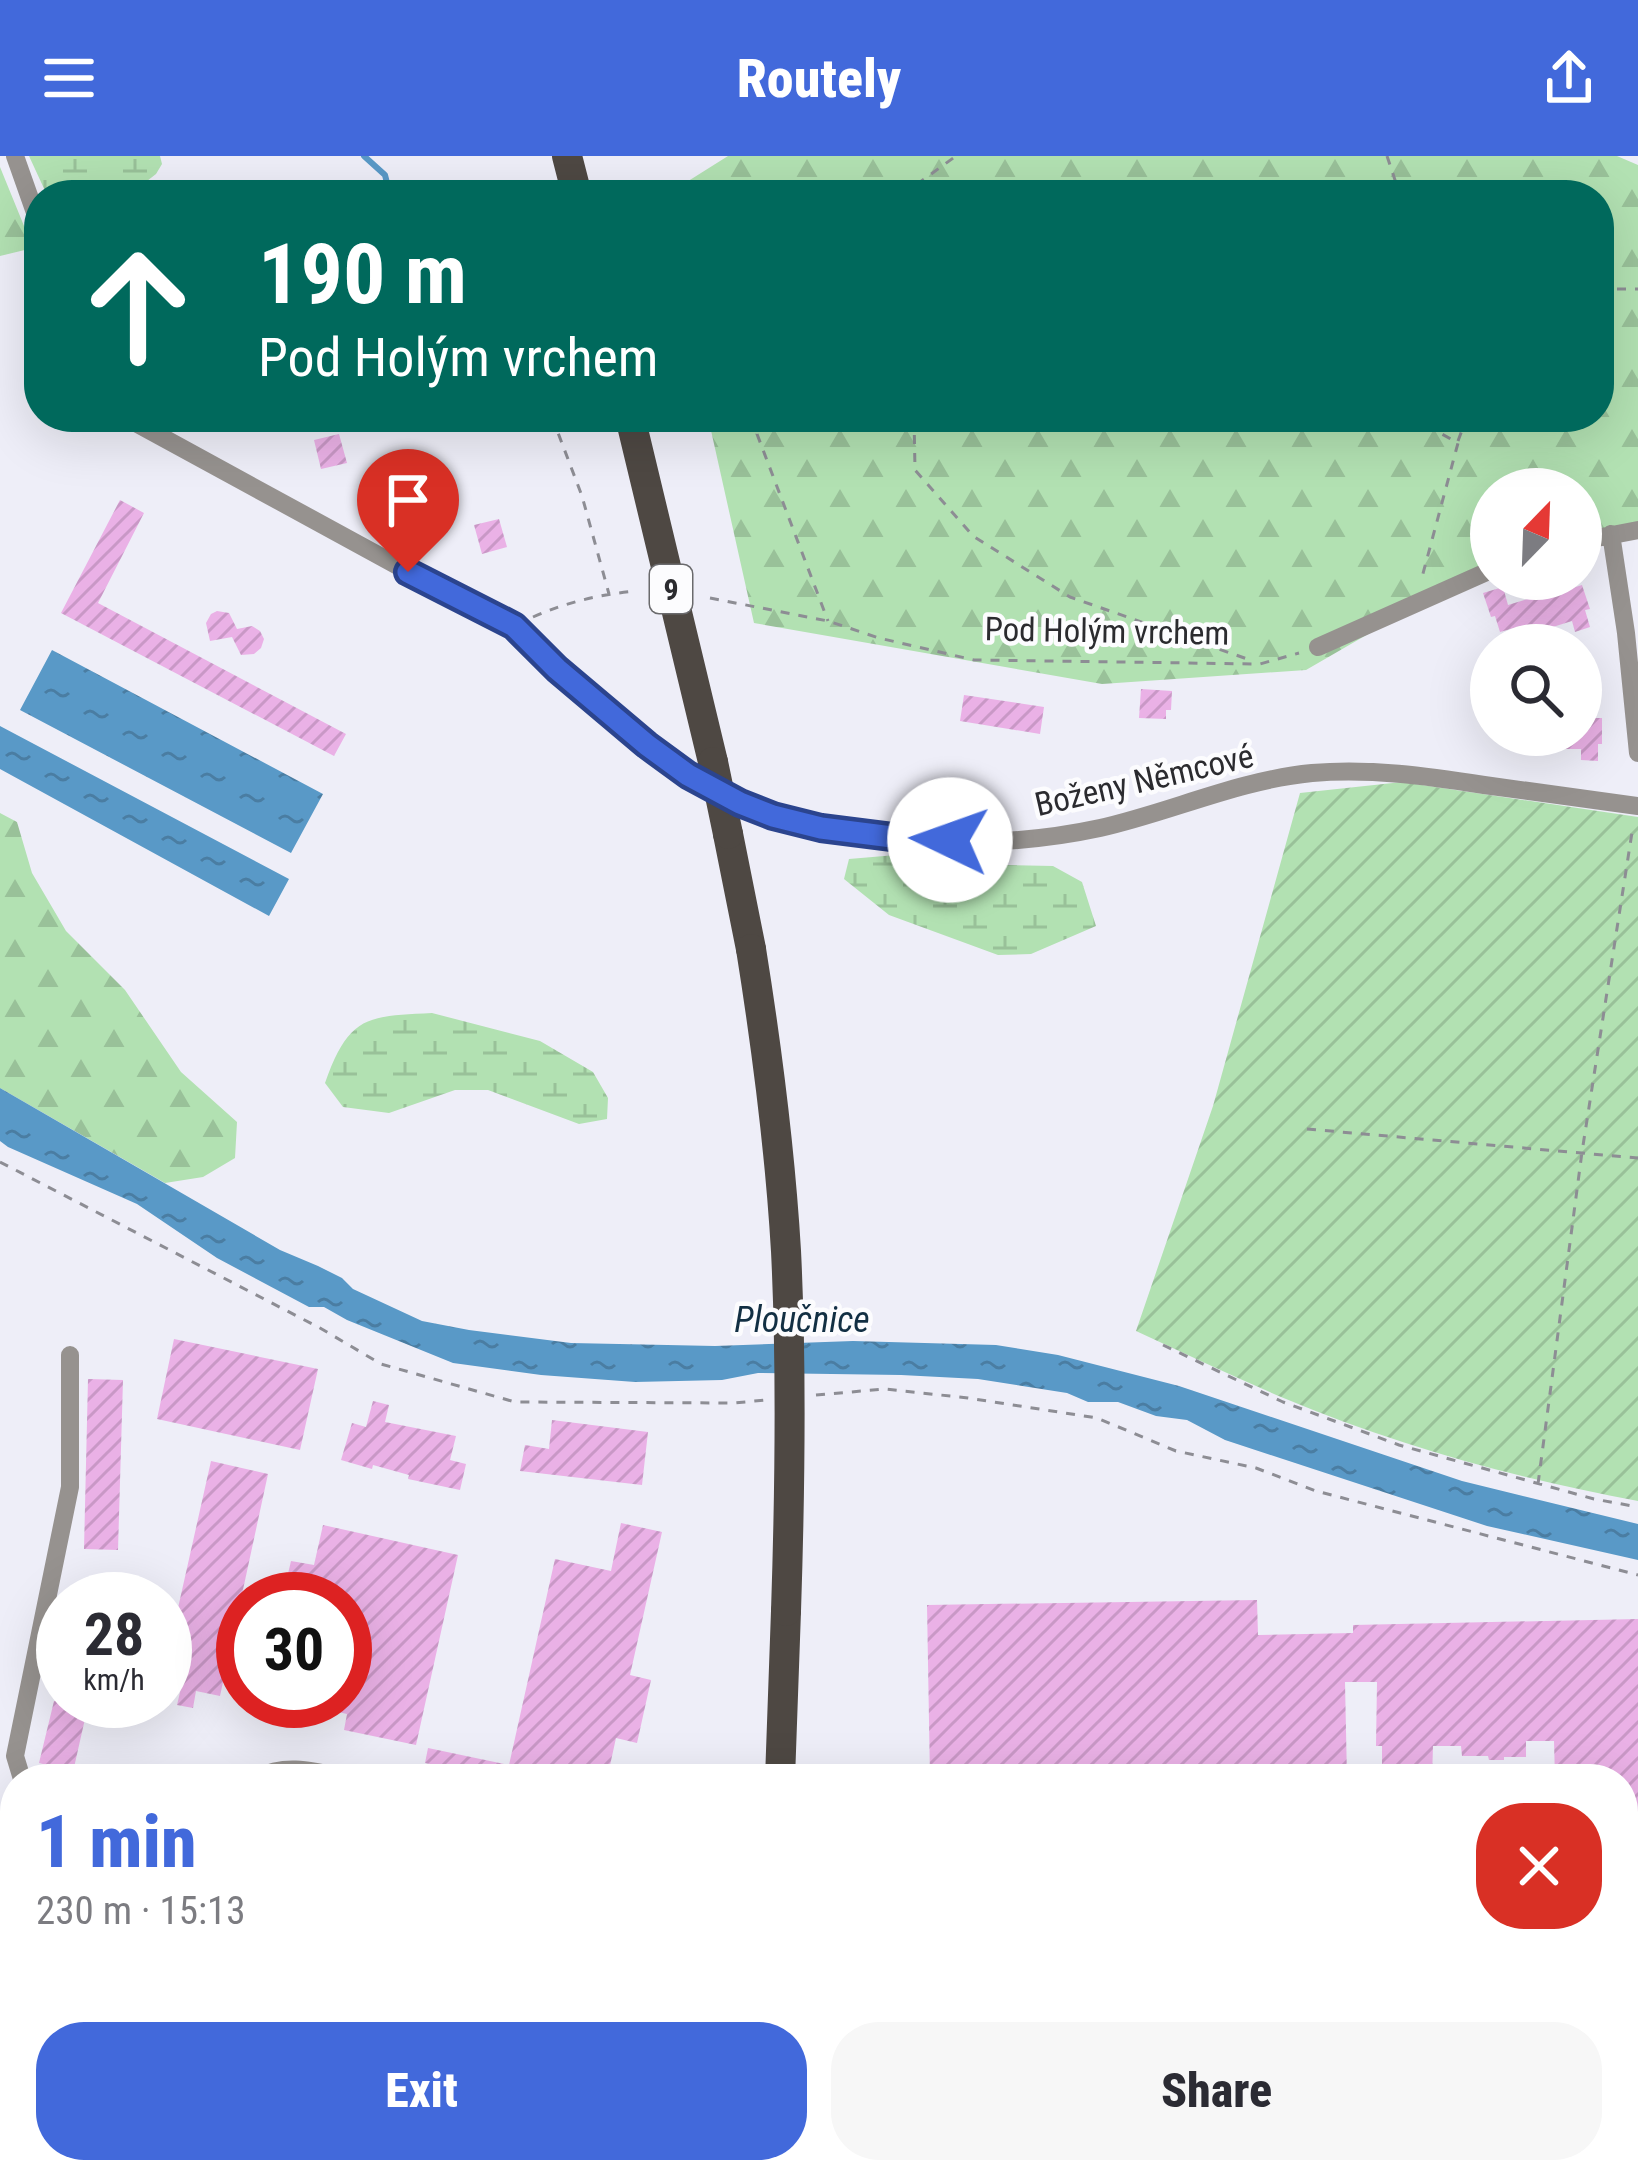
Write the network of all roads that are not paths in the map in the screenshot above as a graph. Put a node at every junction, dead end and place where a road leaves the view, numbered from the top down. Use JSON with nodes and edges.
{"nodes":[{"id":1,"x":152,"y":432,"type":"edge"},
{"id":2,"x":634,"y":432,"type":"edge"},
{"id":3,"x":1638,"y":530,"type":"edge"},
{"id":4,"x":1611,"y":534,"type":"junction"},
{"id":5,"x":1602,"y":536,"type":"edge"},
{"id":6,"x":1470,"y":579,"type":"edge"},
{"id":7,"x":1632,"y":634,"type":"edge"},
{"id":8,"x":1318,"y":647,"type":"road end"},
{"id":9,"x":1638,"y":753,"type":"edge"},
{"id":10,"x":1637,"y":800,"type":"edge"},
{"id":11,"x":70,"y":1355,"type":"dead end"},
{"id":12,"x":17,"y":1764,"type":"edge"},
{"id":13,"x":780,"y":1764,"type":"edge"}],
"edges":[{"from":1,"to":10,"type":"street","name":"Boženy Němcové"},
{"from":2,"to":13,"type":"main road","number":"9","bridge":true},
{"from":3,"to":4,"type":"street"},
{"from":4,"to":5,"type":"street"},
{"from":4,"to":7,"type":"street"},
{"from":6,"to":8,"type":"street"},
{"from":7,"to":9,"type":"street"},
{"from":11,"to":12,"type":"street"}]}
